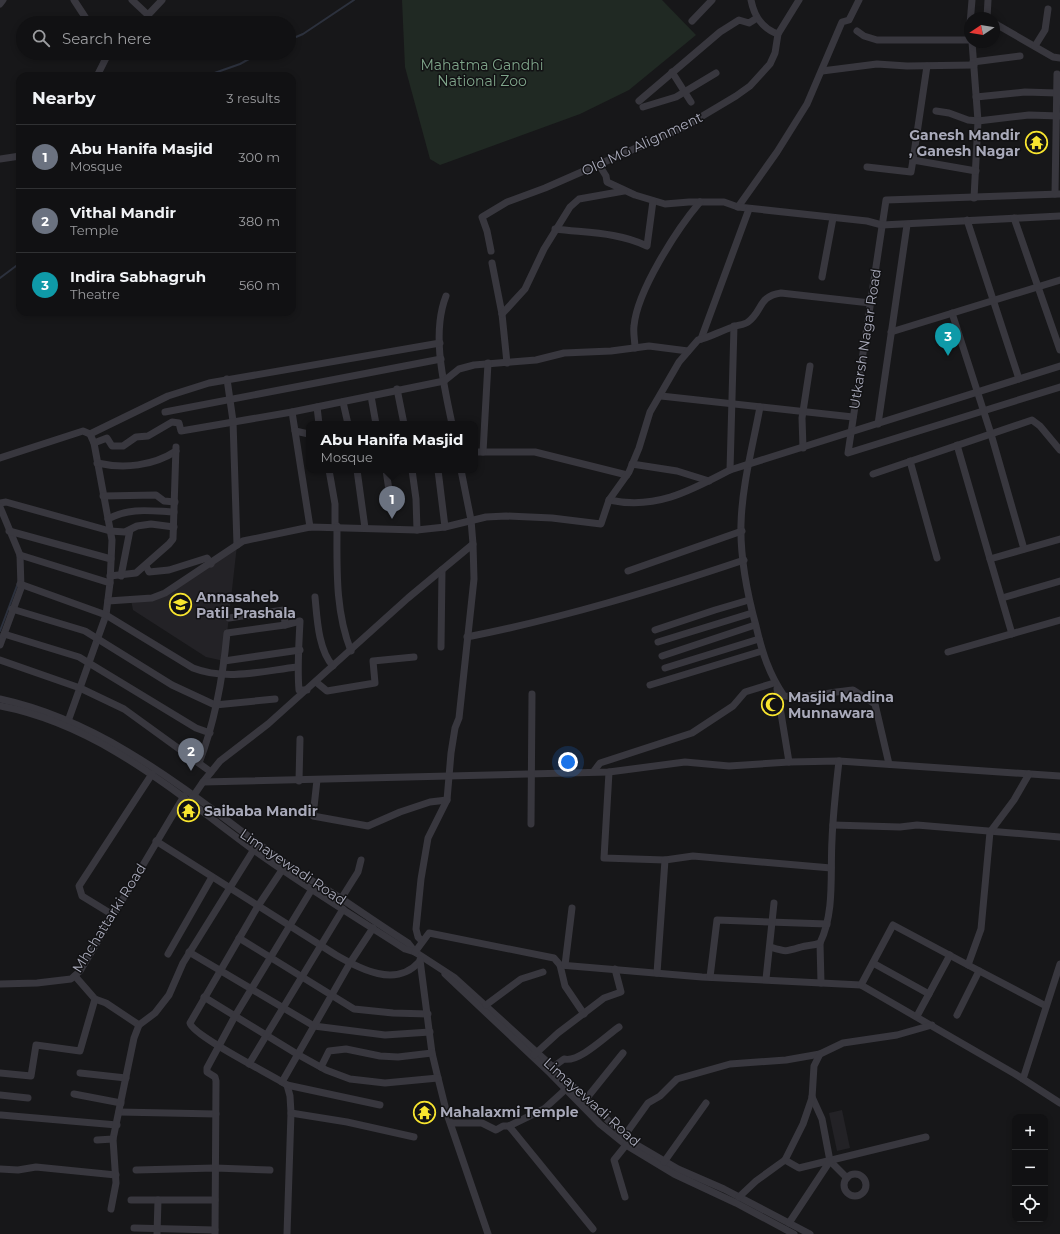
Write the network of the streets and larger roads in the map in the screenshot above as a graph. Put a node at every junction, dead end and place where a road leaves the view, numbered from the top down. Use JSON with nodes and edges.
{"nodes":[{"id":1,"x":3,"y":0,"type":"edge"},
{"id":2,"x":74,"y":0,"type":"edge"},
{"id":3,"x":132,"y":0,"type":"edge"},
{"id":4,"x":162,"y":0,"type":"edge"},
{"id":5,"x":712,"y":0,"type":"edge"},
{"id":6,"x":751,"y":0,"type":"edge"},
{"id":7,"x":799,"y":0,"type":"edge"},
{"id":8,"x":859,"y":0,"type":"edge"},
{"id":9,"x":972,"y":0,"type":"edge"},
{"id":10,"x":988,"y":0,"type":"edge"},
{"id":11,"x":0,"y":4,"type":"edge"},
{"id":12,"x":1048,"y":9,"type":"dead end"},
{"id":13,"x":971,"y":12,"type":"edge"},
{"id":14,"x":987,"y":12,"type":"edge"},
{"id":15,"x":84,"y":16,"type":"edge"},
{"id":16,"x":757,"y":18,"type":"junction"},
{"id":17,"x":692,"y":21,"type":"dead end"},
{"id":18,"x":1000,"y":26,"type":"edge"},
{"id":19,"x":857,"y":31,"type":"dead end"},
{"id":20,"x":778,"y":34,"type":"junction"},
{"id":21,"x":964,"y":41,"type":"edge"},
{"id":22,"x":1034,"y":46,"type":"junction"},
{"id":23,"x":972,"y":48,"type":"edge"},
{"id":24,"x":1020,"y":56,"type":"dead end"},
{"id":25,"x":1060,"y":58,"type":"edge"},
{"id":26,"x":105,"y":60,"type":"edge"},
{"id":27,"x":974,"y":63,"type":"junction"},
{"id":28,"x":927,"y":66,"type":"junction"},
{"id":29,"x":822,"y":71,"type":"junction"},
{"id":30,"x":99,"y":72,"type":"edge"},
{"id":31,"x":672,"y":72,"type":"junction"},
{"id":32,"x":716,"y":73,"type":"dead end"},
{"id":33,"x":1058,"y":77,"type":"edge"},
{"id":34,"x":685,"y":92,"type":"junction"},
{"id":35,"x":1057,"y":93,"type":"junction"},
{"id":36,"x":976,"y":97,"type":"junction"},
{"id":37,"x":639,"y":101,"type":"dead end"},
{"id":38,"x":691,"y":102,"type":"dead end"},
{"id":39,"x":643,"y":107,"type":"dead end"},
{"id":40,"x":936,"y":112,"type":"dead end"},
{"id":41,"x":1058,"y":116,"type":"edge"},
{"id":42,"x":978,"y":120,"type":"junction"},
{"id":43,"x":16,"y":157,"type":"edge"},
{"id":44,"x":0,"y":159,"type":"edge"},
{"id":45,"x":913,"y":160,"type":"junction"},
{"id":46,"x":604,"y":162,"type":"junction"},
{"id":47,"x":867,"y":167,"type":"dead end"},
{"id":48,"x":976,"y":171,"type":"junction"},
{"id":49,"x":624,"y":191,"type":"junction"},
{"id":50,"x":1057,"y":194,"type":"edge"},
{"id":51,"x":974,"y":198,"type":"junction"},
{"id":52,"x":653,"y":200,"type":"junction"},
{"id":53,"x":700,"y":202,"type":"junction"},
{"id":54,"x":738,"y":207,"type":"junction"},
{"id":55,"x":749,"y":209,"type":"junction"},
{"id":56,"x":1060,"y":216,"type":"edge"},
{"id":57,"x":833,"y":218,"type":"junction"},
{"id":58,"x":1014,"y":218,"type":"junction"},
{"id":59,"x":967,"y":220,"type":"junction"},
{"id":60,"x":882,"y":225,"type":"junction"},
{"id":61,"x":907,"y":225,"type":"junction"},
{"id":62,"x":555,"y":229,"type":"junction"},
{"id":63,"x":491,"y":251,"type":"dead end"},
{"id":64,"x":492,"y":263,"type":"dead end"},
{"id":65,"x":822,"y":277,"type":"dead end"},
{"id":66,"x":1060,"y":280,"type":"edge"},
{"id":67,"x":1038,"y":287,"type":"junction"},
{"id":68,"x":446,"y":296,"type":"dead end"},
{"id":69,"x":993,"y":301,"type":"junction"},
{"id":70,"x":870,"y":304,"type":"junction"},
{"id":71,"x":952,"y":313,"type":"junction"},
{"id":72,"x":502,"y":314,"type":"junction"},
{"id":73,"x":734,"y":326,"type":"junction"},
{"id":74,"x":891,"y":332,"type":"junction"},
{"id":75,"x":701,"y":339,"type":"junction"},
{"id":76,"x":440,"y":343,"type":"junction"},
{"id":77,"x":635,"y":348,"type":"junction"},
{"id":78,"x":1060,"y":350,"type":"edge"},
{"id":79,"x":688,"y":351,"type":"junction"},
{"id":80,"x":442,"y":359,"type":"junction"},
{"id":81,"x":488,"y":363,"type":"junction"},
{"id":82,"x":507,"y":363,"type":"junction"},
{"id":83,"x":810,"y":366,"type":"dead end"},
{"id":84,"x":1060,"y":366,"type":"edge"},
{"id":85,"x":227,"y":379,"type":"junction"},
{"id":86,"x":1018,"y":379,"type":"junction"},
{"id":87,"x":444,"y":381,"type":"junction"},
{"id":88,"x":1060,"y":387,"type":"edge"},
{"id":89,"x":397,"y":389,"type":"junction"},
{"id":90,"x":976,"y":393,"type":"junction"},
{"id":91,"x":371,"y":396,"type":"junction"},
{"id":92,"x":661,"y":396,"type":"junction"},
{"id":93,"x":230,"y":399,"type":"junction"},
{"id":94,"x":343,"y":402,"type":"junction"},
{"id":95,"x":730,"y":403,"type":"junction"},
{"id":96,"x":317,"y":407,"type":"junction"},
{"id":97,"x":760,"y":407,"type":"junction"},
{"id":98,"x":803,"y":411,"type":"junction"},
{"id":99,"x":165,"y":412,"type":"dead end"},
{"id":100,"x":292,"y":412,"type":"junction"},
{"id":101,"x":982,"y":412,"type":"junction"},
{"id":102,"x":853,"y":417,"type":"junction"},
{"id":103,"x":233,"y":421,"type":"junction"},
{"id":104,"x":319,"y":421,"type":"edge"},
{"id":105,"x":347,"y":421,"type":"edge"},
{"id":106,"x":375,"y":421,"type":"edge"},
{"id":107,"x":403,"y":421,"type":"edge"},
{"id":108,"x":451,"y":421,"type":"edge"},
{"id":109,"x":878,"y":424,"type":"junction"},
{"id":110,"x":295,"y":431,"type":"junction"},
{"id":111,"x":850,"y":432,"type":"junction"},
{"id":112,"x":306,"y":433,"type":"edge"},
{"id":113,"x":90,"y":434,"type":"junction"},
{"id":114,"x":991,"y":434,"type":"junction"},
{"id":115,"x":94,"y":443,"type":"junction"},
{"id":116,"x":957,"y":445,"type":"junction"},
{"id":117,"x":802,"y":448,"type":"junction"},
{"id":118,"x":1060,"y":450,"type":"edge"},
{"id":119,"x":478,"y":452,"type":"edge"},
{"id":120,"x":483,"y":452,"type":"junction"},
{"id":121,"x":0,"y":458,"type":"edge"},
{"id":122,"x":910,"y":461,"type":"junction"},
{"id":123,"x":97,"y":463,"type":"junction"},
{"id":124,"x":632,"y":464,"type":"junction"},
{"id":125,"x":750,"y":464,"type":"junction"},
{"id":126,"x":730,"y":470,"type":"junction"},
{"id":127,"x":330,"y":473,"type":"edge"},
{"id":128,"x":357,"y":473,"type":"edge"},
{"id":129,"x":386,"y":473,"type":"edge"},
{"id":130,"x":412,"y":473,"type":"edge"},
{"id":131,"x":438,"y":473,"type":"edge"},
{"id":132,"x":463,"y":473,"type":"edge"},
{"id":133,"x":873,"y":474,"type":"dead end"},
{"id":134,"x":627,"y":475,"type":"junction"},
{"id":135,"x":709,"y":481,"type":"junction"},
{"id":136,"x":103,"y":496,"type":"junction"},
{"id":137,"x":609,"y":500,"type":"junction"},
{"id":138,"x":175,"y":502,"type":"junction"},
{"id":139,"x":0,"y":503,"type":"edge"},
{"id":140,"x":391,"y":504,"type":"dead end"},
{"id":141,"x":0,"y":507,"type":"edge"},
{"id":142,"x":174,"y":512,"type":"junction"},
{"id":143,"x":108,"y":518,"type":"junction"},
{"id":144,"x":471,"y":520,"type":"junction"},
{"id":145,"x":336,"y":526,"type":"junction"},
{"id":146,"x":174,"y":527,"type":"junction"},
{"id":147,"x":310,"y":527,"type":"junction"},
{"id":148,"x":446,"y":527,"type":"junction"},
{"id":149,"x":365,"y":528,"type":"junction"},
{"id":150,"x":130,"y":530,"type":"junction"},
{"id":151,"x":417,"y":530,"type":"junction"},
{"id":152,"x":9,"y":531,"type":"junction"},
{"id":153,"x":110,"y":531,"type":"junction"},
{"id":154,"x":742,"y":531,"type":"junction"},
{"id":155,"x":1060,"y":539,"type":"edge"},
{"id":156,"x":473,"y":544,"type":"junction"},
{"id":157,"x":237,"y":545,"type":"junction"},
{"id":158,"x":1024,"y":549,"type":"junction"},
{"id":159,"x":20,"y":555,"type":"junction"},
{"id":160,"x":938,"y":558,"type":"dead end"},
{"id":161,"x":111,"y":559,"type":"junction"},
{"id":162,"x":990,"y":559,"type":"junction"},
{"id":163,"x":744,"y":560,"type":"junction"},
{"id":164,"x":211,"y":564,"type":"junction"},
{"id":165,"x":146,"y":566,"type":"junction"},
{"id":166,"x":442,"y":570,"type":"junction"},
{"id":167,"x":628,"y":571,"type":"dead end"},
{"id":168,"x":121,"y":576,"type":"junction"},
{"id":169,"x":110,"y":579,"type":"junction"},
{"id":170,"x":1060,"y":581,"type":"edge"},
{"id":171,"x":20,"y":584,"type":"junction"},
{"id":172,"x":315,"y":597,"type":"dead end"},
{"id":173,"x":1002,"y":598,"type":"junction"},
{"id":174,"x":749,"y":600,"type":"junction"},
{"id":175,"x":108,"y":601,"type":"junction"},
{"id":176,"x":12,"y":609,"type":"junction"},
{"id":177,"x":752,"y":613,"type":"junction"},
{"id":178,"x":106,"y":615,"type":"junction"},
{"id":179,"x":229,"y":618,"type":"dead end"},
{"id":180,"x":1060,"y":620,"type":"edge"},
{"id":181,"x":285,"y":625,"type":"junction"},
{"id":182,"x":756,"y":625,"type":"junction"},
{"id":183,"x":655,"y":630,"type":"dead end"},
{"id":184,"x":4,"y":634,"type":"junction"},
{"id":185,"x":1012,"y":634,"type":"junction"},
{"id":186,"x":467,"y":637,"type":"junction"},
{"id":187,"x":96,"y":639,"type":"junction"},
{"id":188,"x":759,"y":639,"type":"junction"},
{"id":189,"x":658,"y":642,"type":"dead end"},
{"id":190,"x":0,"y":645,"type":"edge"},
{"id":191,"x":441,"y":647,"type":"dead end"},
{"id":192,"x":300,"y":650,"type":"junction"},
{"id":193,"x":350,"y":651,"type":"junction"},
{"id":194,"x":762,"y":651,"type":"junction"},
{"id":195,"x":948,"y":652,"type":"dead end"},
{"id":196,"x":662,"y":656,"type":"dead end"},
{"id":197,"x":414,"y":657,"type":"dead end"},
{"id":198,"x":0,"y":660,"type":"edge"},
{"id":199,"x":224,"y":660,"type":"junction"},
{"id":200,"x":88,"y":662,"type":"junction"},
{"id":201,"x":334,"y":666,"type":"junction"},
{"id":202,"x":297,"y":667,"type":"junction"},
{"id":203,"x":665,"y":668,"type":"dead end"},
{"id":204,"x":221,"y":676,"type":"junction"},
{"id":205,"x":316,"y":682,"type":"junction"},
{"id":206,"x":650,"y":685,"type":"dead end"},
{"id":207,"x":776,"y":685,"type":"junction"},
{"id":208,"x":80,"y":688,"type":"junction"},
{"id":209,"x":307,"y":690,"type":"junction"},
{"id":210,"x":532,"y":694,"type":"dead end"},
{"id":211,"x":275,"y":698,"type":"dead end"},
{"id":212,"x":0,"y":699,"type":"edge"},
{"id":213,"x":215,"y":705,"type":"junction"},
{"id":214,"x":0,"y":706,"type":"edge"},
{"id":215,"x":67,"y":723,"type":"junction"},
{"id":216,"x":210,"y":733,"type":"junction"},
{"id":217,"x":300,"y":739,"type":"dead end"},
{"id":218,"x":839,"y":760,"type":"junction"},
{"id":219,"x":789,"y":762,"type":"junction"},
{"id":220,"x":199,"y":763,"type":"junction"},
{"id":221,"x":889,"y":764,"type":"junction"},
{"id":222,"x":594,"y":771,"type":"junction"},
{"id":223,"x":211,"y":772,"type":"junction"},
{"id":224,"x":609,"y":772,"type":"junction"},
{"id":225,"x":531,"y":773,"type":"junction"},
{"id":226,"x":152,"y":774,"type":"junction"},
{"id":227,"x":1029,"y":774,"type":"junction"},
{"id":228,"x":448,"y":775,"type":"junction"},
{"id":229,"x":1060,"y":776,"type":"edge"},
{"id":230,"x":317,"y":780,"type":"junction"},
{"id":231,"x":299,"y":781,"type":"junction"},
{"id":232,"x":203,"y":782,"type":"junction"},
{"id":233,"x":184,"y":796,"type":"junction"},
{"id":234,"x":192,"y":799,"type":"junction"},
{"id":235,"x":447,"y":800,"type":"junction"},
{"id":236,"x":531,"y":824,"type":"dead end"},
{"id":237,"x":833,"y":825,"type":"junction"},
{"id":238,"x":990,"y":832,"type":"junction"},
{"id":239,"x":1060,"y":837,"type":"edge"},
{"id":240,"x":156,"y":841,"type":"junction"},
{"id":241,"x":256,"y":847,"type":"junction"},
{"id":242,"x":361,"y":860,"type":"dead end"},
{"id":243,"x":665,"y":860,"type":"junction"},
{"id":244,"x":831,"y":868,"type":"junction"},
{"id":245,"x":282,"y":870,"type":"junction"},
{"id":246,"x":212,"y":877,"type":"junction"},
{"id":247,"x":229,"y":888,"type":"junction"},
{"id":248,"x":312,"y":889,"type":"junction"},
{"id":249,"x":342,"y":899,"type":"junction"},
{"id":250,"x":774,"y":903,"type":"dead end"},
{"id":251,"x":258,"y":906,"type":"junction"},
{"id":252,"x":572,"y":908,"type":"dead end"},
{"id":253,"x":344,"y":909,"type":"junction"},
{"id":254,"x":113,"y":914,"type":"junction"},
{"id":255,"x":772,"y":921,"type":"junction"},
{"id":256,"x":827,"y":924,"type":"junction"},
{"id":257,"x":289,"y":925,"type":"junction"},
{"id":258,"x":373,"y":928,"type":"junction"},
{"id":259,"x":239,"y":938,"type":"junction"},
{"id":260,"x":422,"y":941,"type":"junction"},
{"id":261,"x":820,"y":943,"type":"junction"},
{"id":262,"x":320,"y":945,"type":"junction"},
{"id":263,"x":770,"y":947,"type":"junction"},
{"id":264,"x":189,"y":952,"type":"junction"},
{"id":265,"x":415,"y":952,"type":"junction"},
{"id":266,"x":168,"y":954,"type":"dead end"},
{"id":267,"x":950,"y":955,"type":"junction"},
{"id":268,"x":270,"y":957,"type":"junction"},
{"id":269,"x":421,"y":959,"type":"junction"},
{"id":270,"x":873,"y":962,"type":"junction"},
{"id":271,"x":350,"y":963,"type":"junction"},
{"id":272,"x":1060,"y":964,"type":"edge"},
{"id":273,"x":562,"y":965,"type":"junction"},
{"id":274,"x":968,"y":965,"type":"junction"},
{"id":275,"x":615,"y":969,"type":"junction"},
{"id":276,"x":220,"y":970,"type":"junction"},
{"id":277,"x":441,"y":970,"type":"junction"},
{"id":278,"x":979,"y":971,"type":"junction"},
{"id":279,"x":543,"y":972,"type":"dead end"},
{"id":280,"x":658,"y":973,"type":"junction"},
{"id":281,"x":75,"y":976,"type":"junction"},
{"id":282,"x":710,"y":977,"type":"junction"},
{"id":283,"x":301,"y":978,"type":"junction"},
{"id":284,"x":766,"y":979,"type":"junction"},
{"id":285,"x":821,"y":983,"type":"junction"},
{"id":286,"x":0,"y":984,"type":"edge"},
{"id":287,"x":861,"y":984,"type":"junction"},
{"id":288,"x":251,"y":989,"type":"junction"},
{"id":289,"x":929,"y":994,"type":"junction"},
{"id":290,"x":332,"y":996,"type":"junction"},
{"id":291,"x":204,"y":998,"type":"junction"},
{"id":292,"x":95,"y":999,"type":"junction"},
{"id":293,"x":486,"y":1005,"type":"junction"},
{"id":294,"x":1046,"y":1006,"type":"junction"},
{"id":295,"x":283,"y":1007,"type":"junction"},
{"id":296,"x":428,"y":1014,"type":"junction"},
{"id":297,"x":584,"y":1014,"type":"junction"},
{"id":298,"x":956,"y":1015,"type":"dead end"},
{"id":299,"x":235,"y":1016,"type":"junction"},
{"id":300,"x":917,"y":1016,"type":"junction"},
{"id":301,"x":139,"y":1025,"type":"junction"},
{"id":302,"x":932,"y":1025,"type":"junction"},
{"id":303,"x":314,"y":1026,"type":"junction"},
{"id":304,"x":619,"y":1026,"type":"dead end"},
{"id":305,"x":430,"y":1032,"type":"junction"},
{"id":306,"x":266,"y":1035,"type":"junction"},
{"id":307,"x":219,"y":1046,"type":"junction"},
{"id":308,"x":432,"y":1053,"type":"junction"},
{"id":309,"x":623,"y":1053,"type":"dead end"},
{"id":310,"x":297,"y":1054,"type":"junction"},
{"id":311,"x":820,"y":1054,"type":"junction"},
{"id":312,"x":535,"y":1055,"type":"junction"},
{"id":313,"x":249,"y":1064,"type":"junction"},
{"id":314,"x":321,"y":1067,"type":"junction"},
{"id":315,"x":554,"y":1067,"type":"junction"},
{"id":316,"x":0,"y":1073,"type":"edge"},
{"id":317,"x":80,"y":1073,"type":"dead end"},
{"id":318,"x":126,"y":1078,"type":"junction"},
{"id":319,"x":438,"y":1078,"type":"junction"},
{"id":320,"x":1023,"y":1079,"type":"junction"},
{"id":321,"x":284,"y":1084,"type":"junction"},
{"id":322,"x":566,"y":1089,"type":"junction"},
{"id":323,"x":74,"y":1094,"type":"dead end"},
{"id":324,"x":0,"y":1095,"type":"edge"},
{"id":325,"x":812,"y":1097,"type":"junction"},
{"id":326,"x":28,"y":1098,"type":"dead end"},
{"id":327,"x":586,"y":1099,"type":"junction"},
{"id":328,"x":121,"y":1103,"type":"junction"},
{"id":329,"x":706,"y":1103,"type":"dead end"},
{"id":330,"x":1060,"y":1103,"type":"edge"},
{"id":331,"x":380,"y":1106,"type":"dead end"},
{"id":332,"x":120,"y":1112,"type":"junction"},
{"id":333,"x":291,"y":1113,"type":"junction"},
{"id":334,"x":216,"y":1114,"type":"junction"},
{"id":335,"x":1,"y":1115,"type":"edge"},
{"id":336,"x":451,"y":1123,"type":"junction"},
{"id":337,"x":117,"y":1124,"type":"junction"},
{"id":338,"x":509,"y":1126,"type":"junction"},
{"id":339,"x":625,"y":1135,"type":"junction"},
{"id":340,"x":926,"y":1137,"type":"dead end"},
{"id":341,"x":414,"y":1138,"type":"dead end"},
{"id":342,"x":113,"y":1139,"type":"junction"},
{"id":343,"x":97,"y":1140,"type":"dead end"},
{"id":344,"x":626,"y":1145,"type":"junction"},
{"id":345,"x":785,"y":1160,"type":"junction"},
{"id":346,"x":830,"y":1161,"type":"junction"},
{"id":347,"x":664,"y":1162,"type":"junction"},
{"id":348,"x":215,"y":1168,"type":"junction"},
{"id":349,"x":0,"y":1169,"type":"edge"},
{"id":350,"x":136,"y":1170,"type":"dead end"},
{"id":351,"x":270,"y":1170,"type":"dead end"},
{"id":352,"x":116,"y":1176,"type":"junction"},
{"id":353,"x":847,"y":1178,"type":"dead end"},
{"id":354,"x":625,"y":1196,"type":"dead end"},
{"id":355,"x":131,"y":1200,"type":"dead end"},
{"id":356,"x":158,"y":1200,"type":"junction"},
{"id":357,"x":215,"y":1200,"type":"junction"},
{"id":358,"x":738,"y":1200,"type":"junction"},
{"id":359,"x":111,"y":1209,"type":"dead end"},
{"id":360,"x":789,"y":1223,"type":"junction"},
{"id":361,"x":134,"y":1228,"type":"dead end"},
{"id":362,"x":594,"y":1229,"type":"dead end"},
{"id":363,"x":157,"y":1231,"type":"edge"},
{"id":364,"x":215,"y":1232,"type":"edge"},
{"id":365,"x":287,"y":1234,"type":"edge"},
{"id":366,"x":488,"y":1234,"type":"edge"},
{"id":367,"x":794,"y":1234,"type":"edge"},
{"id":368,"x":810,"y":1234,"type":"edge"}],
"edges":[{"from":1,"to":11,"type":"street"},
{"from":2,"to":15,"type":"street"},
{"from":3,"to":4,"type":"street"},
{"from":5,"to":17,"type":"street"},
{"from":6,"to":16,"type":"street"},
{"from":7,"to":20,"type":"street","name":"Old MG Alignment"},
{"from":8,"to":29,"type":"street"},
{"from":9,"to":13,"type":"street"},
{"from":10,"to":14,"type":"street"},
{"from":12,"to":22,"type":"street"},
{"from":16,"to":20,"type":"street"},
{"from":16,"to":31,"type":"street"},
{"from":18,"to":22,"type":"street"},
{"from":19,"to":21,"type":"street"},
{"from":20,"to":46,"type":"street","name":"Old MG Alignment"},
{"from":22,"to":25,"type":"street"},
{"from":23,"to":27,"type":"street"},
{"from":24,"to":27,"type":"street"},
{"from":26,"to":30,"type":"street"},
{"from":27,"to":28,"type":"street"},
{"from":27,"to":36,"type":"street"},
{"from":28,"to":29,"type":"street"},
{"from":28,"to":45,"type":"street"},
{"from":29,"to":54,"type":"street"},
{"from":31,"to":34,"type":"street"},
{"from":31,"to":37,"type":"street"},
{"from":32,"to":34,"type":"street"},
{"from":33,"to":35,"type":"street"},
{"from":34,"to":38,"type":"street"},
{"from":34,"to":39,"type":"street"},
{"from":35,"to":36,"type":"street"},
{"from":35,"to":41,"type":"street"},
{"from":36,"to":42,"type":"street"},
{"from":40,"to":42,"type":"street"},
{"from":41,"to":42,"type":"street"},
{"from":41,"to":50,"type":"street"},
{"from":42,"to":48,"type":"street"},
{"from":43,"to":44,"type":"street"},
{"from":45,"to":47,"type":"street"},
{"from":45,"to":48,"type":"street"},
{"from":46,"to":49,"type":"street"},
{"from":46,"to":63,"type":"street","name":"Old MG Alignment"},
{"from":48,"to":51,"type":"street"},
{"from":49,"to":52,"type":"street"},
{"from":49,"to":62,"type":"street"},
{"from":50,"to":51,"type":"street"},
{"from":51,"to":60,"type":"street","name":"Utkarsh Nagar Road"},
{"from":52,"to":53,"type":"street"},
{"from":52,"to":62,"type":"street"},
{"from":53,"to":54,"type":"street"},
{"from":53,"to":77,"type":"street"},
{"from":54,"to":55,"type":"street"},
{"from":55,"to":57,"type":"street"},
{"from":55,"to":75,"type":"street"},
{"from":56,"to":58,"type":"street"},
{"from":57,"to":60,"type":"street"},
{"from":57,"to":65,"type":"street"},
{"from":58,"to":59,"type":"street"},
{"from":58,"to":67,"type":"street"},
{"from":59,"to":61,"type":"street"},
{"from":59,"to":69,"type":"street"},
{"from":60,"to":61,"type":"street"},
{"from":60,"to":70,"type":"street","name":"Utkarsh Nagar Road"},
{"from":61,"to":74,"type":"street"},
{"from":62,"to":72,"type":"street"},
{"from":64,"to":72,"type":"street"},
{"from":66,"to":67,"type":"street"},
{"from":67,"to":69,"type":"street"},
{"from":67,"to":78,"type":"street"},
{"from":68,"to":76,"type":"street"},
{"from":69,"to":71,"type":"street"},
{"from":69,"to":86,"type":"street"},
{"from":70,"to":73,"type":"street"},
{"from":70,"to":102,"type":"street","name":"Utkarsh Nagar Road"},
{"from":71,"to":74,"type":"street"},
{"from":71,"to":90,"type":"street"},
{"from":72,"to":82,"type":"street"},
{"from":73,"to":75,"type":"street"},
{"from":73,"to":95,"type":"street"},
{"from":74,"to":109,"type":"street"},
{"from":75,"to":79,"type":"street"},
{"from":76,"to":80,"type":"street"},
{"from":76,"to":85,"type":"street"},
{"from":77,"to":79,"type":"street"},
{"from":77,"to":82,"type":"street"},
{"from":79,"to":92,"type":"street"},
{"from":80,"to":87,"type":"street"},
{"from":80,"to":93,"type":"street"},
{"from":81,"to":82,"type":"street"},
{"from":81,"to":87,"type":"street"},
{"from":81,"to":120,"type":"street"},
{"from":83,"to":98,"type":"street"},
{"from":84,"to":86,"type":"street"},
{"from":85,"to":93,"type":"street"},
{"from":85,"to":113,"type":"street"},
{"from":86,"to":90,"type":"street"},
{"from":87,"to":89,"type":"street"},
{"from":87,"to":108,"type":"street"},
{"from":88,"to":101,"type":"street"},
{"from":89,"to":91,"type":"street"},
{"from":89,"to":107,"type":"street"},
{"from":90,"to":101,"type":"street"},
{"from":90,"to":109,"type":"street"},
{"from":91,"to":94,"type":"street"},
{"from":91,"to":106,"type":"street"},
{"from":92,"to":95,"type":"street"},
{"from":92,"to":124,"type":"street"},
{"from":93,"to":99,"type":"street"},
{"from":93,"to":103,"type":"street"},
{"from":94,"to":96,"type":"street"},
{"from":94,"to":105,"type":"street"},
{"from":95,"to":97,"type":"street"},
{"from":95,"to":126,"type":"street"},
{"from":96,"to":100,"type":"street"},
{"from":96,"to":104,"type":"street"},
{"from":97,"to":98,"type":"street"},
{"from":97,"to":125,"type":"street"},
{"from":98,"to":102,"type":"street"},
{"from":98,"to":117,"type":"street"},
{"from":100,"to":103,"type":"street"},
{"from":100,"to":110,"type":"street"},
{"from":101,"to":111,"type":"street","name":"Utkarsh Nagar Road"},
{"from":101,"to":114,"type":"street"},
{"from":102,"to":111,"type":"street","name":"Utkarsh Nagar Road"},
{"from":103,"to":115,"type":"street"},
{"from":103,"to":157,"type":"street"},
{"from":109,"to":111,"type":"street"},
{"from":110,"to":112,"type":"street"},
{"from":110,"to":147,"type":"street"},
{"from":111,"to":117,"type":"street"},
{"from":113,"to":115,"type":"street"},
{"from":113,"to":121,"type":"street"},
{"from":114,"to":116,"type":"street"},
{"from":114,"to":118,"type":"street"},
{"from":114,"to":158,"type":"street"},
{"from":115,"to":123,"type":"street"},
{"from":116,"to":122,"type":"street"},
{"from":116,"to":162,"type":"street"},
{"from":117,"to":125,"type":"street"},
{"from":119,"to":120,"type":"street"},
{"from":120,"to":134,"type":"street"},
{"from":122,"to":133,"type":"street"},
{"from":122,"to":160,"type":"street"},
{"from":123,"to":136,"type":"street"},
{"from":123,"to":138,"type":"street"},
{"from":124,"to":134,"type":"street"},
{"from":124,"to":135,"type":"street"},
{"from":125,"to":126,"type":"street"},
{"from":125,"to":154,"type":"street"},
{"from":126,"to":135,"type":"street"},
{"from":127,"to":145,"type":"street"},
{"from":128,"to":149,"type":"street"},
{"from":129,"to":140,"type":"street"},
{"from":130,"to":151,"type":"street"},
{"from":131,"to":148,"type":"street"},
{"from":132,"to":144,"type":"street"},
{"from":134,"to":137,"type":"street"},
{"from":135,"to":137,"type":"street"},
{"from":136,"to":138,"type":"street"},
{"from":136,"to":143,"type":"street"},
{"from":137,"to":144,"type":"street"},
{"from":138,"to":142,"type":"street"},
{"from":139,"to":153,"type":"street"},
{"from":141,"to":152,"type":"street"},
{"from":142,"to":143,"type":"street"},
{"from":142,"to":146,"type":"street"},
{"from":143,"to":153,"type":"street"},
{"from":144,"to":148,"type":"street"},
{"from":144,"to":156,"type":"street"},
{"from":145,"to":147,"type":"street"},
{"from":145,"to":149,"type":"street"},
{"from":145,"to":193,"type":"street"},
{"from":146,"to":150,"type":"street"},
{"from":146,"to":165,"type":"street"},
{"from":147,"to":157,"type":"street"},
{"from":148,"to":151,"type":"street"},
{"from":149,"to":151,"type":"street"},
{"from":150,"to":153,"type":"street"},
{"from":150,"to":168,"type":"street"},
{"from":152,"to":159,"type":"street"},
{"from":152,"to":161,"type":"street"},
{"from":153,"to":161,"type":"street"},
{"from":154,"to":163,"type":"street"},
{"from":154,"to":167,"type":"street"},
{"from":155,"to":158,"type":"street"},
{"from":156,"to":166,"type":"street"},
{"from":156,"to":186,"type":"street"},
{"from":157,"to":164,"type":"street"},
{"from":158,"to":162,"type":"street"},
{"from":159,"to":169,"type":"street"},
{"from":159,"to":171,"type":"street"},
{"from":161,"to":169,"type":"street"},
{"from":162,"to":173,"type":"street"},
{"from":163,"to":174,"type":"street"},
{"from":163,"to":186,"type":"street"},
{"from":164,"to":165,"type":"street"},
{"from":164,"to":175,"type":"street"},
{"from":165,"to":168,"type":"street"},
{"from":166,"to":191,"type":"street"},
{"from":166,"to":193,"type":"street"},
{"from":168,"to":169,"type":"street"},
{"from":169,"to":175,"type":"street"},
{"from":170,"to":173,"type":"street"},
{"from":171,"to":176,"type":"street"},
{"from":171,"to":178,"type":"street"},
{"from":172,"to":201,"type":"street"},
{"from":173,"to":185,"type":"street"},
{"from":174,"to":177,"type":"street"},
{"from":174,"to":183,"type":"street"},
{"from":175,"to":178,"type":"street"},
{"from":176,"to":184,"type":"street"},
{"from":176,"to":187,"type":"street"},
{"from":177,"to":182,"type":"street"},
{"from":177,"to":189,"type":"street"},
{"from":178,"to":187,"type":"street"},
{"from":178,"to":204,"type":"street"},
{"from":179,"to":181,"type":"street"},
{"from":180,"to":185,"type":"street"},
{"from":181,"to":192,"type":"street"},
{"from":181,"to":199,"type":"street"},
{"from":182,"to":188,"type":"street"},
{"from":182,"to":196,"type":"street"},
{"from":184,"to":190,"type":"street"},
{"from":184,"to":200,"type":"street"},
{"from":185,"to":195,"type":"street"},
{"from":186,"to":228,"type":"street"},
{"from":187,"to":200,"type":"street"},
{"from":187,"to":213,"type":"street"},
{"from":188,"to":194,"type":"street"},
{"from":188,"to":203,"type":"street"},
{"from":192,"to":199,"type":"street"},
{"from":192,"to":202,"type":"street"},
{"from":193,"to":201,"type":"street"},
{"from":194,"to":206,"type":"street"},
{"from":194,"to":207,"type":"street"},
{"from":197,"to":205,"type":"street"},
{"from":198,"to":208,"type":"street"},
{"from":199,"to":204,"type":"street"},
{"from":200,"to":208,"type":"street"},
{"from":200,"to":216,"type":"street"},
{"from":201,"to":205,"type":"street"},
{"from":202,"to":204,"type":"street"},
{"from":202,"to":209,"type":"street"},
{"from":204,"to":213,"type":"street"},
{"from":205,"to":209,"type":"street"},
{"from":207,"to":219,"type":"street"},
{"from":207,"to":221,"type":"street"},
{"from":207,"to":222,"type":"street"},
{"from":208,"to":215,"type":"street"},
{"from":208,"to":220,"type":"street"},
{"from":209,"to":223,"type":"street"},
{"from":210,"to":225,"type":"street"},
{"from":211,"to":213,"type":"street"},
{"from":212,"to":215,"type":"street"},
{"from":213,"to":216,"type":"street"},
{"from":214,"to":215,"type":"street"},
{"from":215,"to":226,"type":"street","name":"Limayewadi Road"},
{"from":215,"to":234,"type":"street","name":"Limayewadi Road"},
{"from":216,"to":220,"type":"street"},
{"from":217,"to":231,"type":"street"},
{"from":218,"to":219,"type":"street"},
{"from":218,"to":221,"type":"street"},
{"from":218,"to":237,"type":"street"},
{"from":219,"to":224,"type":"street"},
{"from":220,"to":223,"type":"street"},
{"from":221,"to":227,"type":"street"},
{"from":222,"to":224,"type":"street"},
{"from":222,"to":225,"type":"street"},
{"from":223,"to":232,"type":"street"},
{"from":224,"to":243,"type":"street"},
{"from":225,"to":228,"type":"street"},
{"from":225,"to":236,"type":"street"},
{"from":226,"to":233,"type":"street","name":"Limayewadi Road"},
{"from":226,"to":254,"type":"street"},
{"from":227,"to":229,"type":"street"},
{"from":227,"to":238,"type":"street"},
{"from":228,"to":230,"type":"street"},
{"from":228,"to":235,"type":"street"},
{"from":230,"to":231,"type":"street"},
{"from":230,"to":235,"type":"street"},
{"from":231,"to":232,"type":"street"},
{"from":232,"to":234,"type":"street"},
{"from":233,"to":234,"type":"street","name":"Limayewadi Road"},
{"from":233,"to":240,"type":"street","name":"Mhchattarki Road"},
{"from":234,"to":241,"type":"street","name":"Limayewadi Road"},
{"from":235,"to":260,"type":"street"},
{"from":237,"to":238,"type":"street"},
{"from":237,"to":244,"type":"street"},
{"from":238,"to":239,"type":"street"},
{"from":238,"to":274,"type":"street"},
{"from":240,"to":246,"type":"street"},
{"from":240,"to":254,"type":"street","name":"Mhchattarki Road"},
{"from":241,"to":245,"type":"street","name":"Limayewadi Road"},
{"from":241,"to":247,"type":"street"},
{"from":241,"to":249,"type":"street","name":"Limayewadi Road"},
{"from":242,"to":249,"type":"street"},
{"from":243,"to":244,"type":"street"},
{"from":243,"to":280,"type":"street"},
{"from":244,"to":256,"type":"street"},
{"from":245,"to":248,"type":"street","name":"Limayewadi Road"},
{"from":245,"to":251,"type":"street"},
{"from":246,"to":247,"type":"street"},
{"from":246,"to":266,"type":"street"},
{"from":247,"to":251,"type":"street"},
{"from":247,"to":264,"type":"street"},
{"from":248,"to":253,"type":"street","name":"Limayewadi Road"},
{"from":248,"to":257,"type":"street"},
{"from":249,"to":265,"type":"street","name":"Limayewadi Road"},
{"from":250,"to":255,"type":"street"},
{"from":251,"to":257,"type":"street"},
{"from":251,"to":259,"type":"street"},
{"from":252,"to":273,"type":"street"},
{"from":253,"to":258,"type":"street","name":"Limayewadi Road"},
{"from":253,"to":262,"type":"street"},
{"from":254,"to":281,"type":"street","name":"Mhchattarki Road"},
{"from":255,"to":256,"type":"street"},
{"from":255,"to":263,"type":"street"},
{"from":255,"to":282,"type":"street"},
{"from":256,"to":261,"type":"street"},
{"from":257,"to":262,"type":"street"},
{"from":257,"to":268,"type":"street"},
{"from":258,"to":265,"type":"street","name":"Limayewadi Road"},
{"from":258,"to":271,"type":"street"},
{"from":259,"to":268,"type":"street"},
{"from":259,"to":276,"type":"street"},
{"from":260,"to":265,"type":"street"},
{"from":260,"to":273,"type":"street"},
{"from":261,"to":263,"type":"street"},
{"from":261,"to":285,"type":"street"},
{"from":262,"to":271,"type":"street"},
{"from":262,"to":283,"type":"street"},
{"from":263,"to":284,"type":"street"},
{"from":264,"to":276,"type":"street"},
{"from":264,"to":301,"type":"street"},
{"from":265,"to":269,"type":"street","name":"Limayewadi Road"},
{"from":267,"to":270,"type":"street"},
{"from":267,"to":274,"type":"street"},
{"from":267,"to":289,"type":"street"},
{"from":268,"to":283,"type":"street"},
{"from":268,"to":288,"type":"street"},
{"from":269,"to":271,"type":"street"},
{"from":269,"to":277,"type":"street","name":"Limayewadi Road"},
{"from":269,"to":296,"type":"street"},
{"from":270,"to":287,"type":"street"},
{"from":270,"to":289,"type":"street"},
{"from":271,"to":290,"type":"street"},
{"from":272,"to":294,"type":"street"},
{"from":273,"to":275,"type":"street"},
{"from":273,"to":297,"type":"street"},
{"from":274,"to":278,"type":"street"},
{"from":275,"to":280,"type":"street"},
{"from":275,"to":297,"type":"street"},
{"from":276,"to":288,"type":"street"},
{"from":276,"to":291,"type":"street"},
{"from":277,"to":293,"type":"street","name":"Limayewadi Road"},
{"from":277,"to":312,"type":"street","name":"Limayewadi Road"},
{"from":278,"to":294,"type":"street"},
{"from":278,"to":298,"type":"street"},
{"from":279,"to":293,"type":"street"},
{"from":280,"to":282,"type":"street"},
{"from":281,"to":286,"type":"street","name":"Mhchattarki Road"},
{"from":281,"to":292,"type":"street"},
{"from":282,"to":284,"type":"street"},
{"from":283,"to":290,"type":"street"},
{"from":283,"to":295,"type":"street"},
{"from":284,"to":285,"type":"street"},
{"from":285,"to":287,"type":"street"},
{"from":287,"to":300,"type":"street"},
{"from":288,"to":295,"type":"street"},
{"from":288,"to":299,"type":"street"},
{"from":289,"to":300,"type":"street"},
{"from":290,"to":296,"type":"street"},
{"from":290,"to":303,"type":"street"},
{"from":291,"to":299,"type":"street"},
{"from":291,"to":307,"type":"street"},
{"from":292,"to":301,"type":"street"},
{"from":292,"to":316,"type":"street"},
{"from":293,"to":312,"type":"street","name":"Limayewadi Road"},
{"from":294,"to":320,"type":"street"},
{"from":295,"to":303,"type":"street"},
{"from":295,"to":306,"type":"street"},
{"from":296,"to":305,"type":"street"},
{"from":297,"to":312,"type":"street"},
{"from":299,"to":306,"type":"street"},
{"from":299,"to":307,"type":"street"},
{"from":300,"to":302,"type":"street"},
{"from":301,"to":318,"type":"street"},
{"from":302,"to":311,"type":"street"},
{"from":302,"to":320,"type":"street"},
{"from":303,"to":305,"type":"street"},
{"from":303,"to":310,"type":"street"},
{"from":304,"to":315,"type":"street"},
{"from":305,"to":308,"type":"street"},
{"from":306,"to":310,"type":"street"},
{"from":306,"to":313,"type":"street"},
{"from":307,"to":313,"type":"street"},
{"from":307,"to":334,"type":"street"},
{"from":308,"to":314,"type":"street"},
{"from":308,"to":319,"type":"street"},
{"from":309,"to":327,"type":"street"},
{"from":310,"to":314,"type":"street"},
{"from":310,"to":321,"type":"street"},
{"from":311,"to":325,"type":"street"},
{"from":311,"to":339,"type":"street"},
{"from":312,"to":315,"type":"street","name":"Limayewadi Road"},
{"from":312,"to":322,"type":"street","name":"Limayewadi Road"},
{"from":313,"to":321,"type":"street"},
{"from":314,"to":319,"type":"street"},
{"from":315,"to":327,"type":"street","name":"Limayewadi Road"},
{"from":317,"to":318,"type":"street"},
{"from":318,"to":328,"type":"street"},
{"from":319,"to":336,"type":"street"},
{"from":320,"to":330,"type":"street"},
{"from":321,"to":331,"type":"street"},
{"from":321,"to":333,"type":"street"},
{"from":322,"to":338,"type":"street"},
{"from":322,"to":344,"type":"street","name":"Limayewadi Road"},
{"from":323,"to":328,"type":"street"},
{"from":324,"to":326,"type":"street"},
{"from":325,"to":345,"type":"street"},
{"from":325,"to":346,"type":"street"},
{"from":327,"to":339,"type":"street","name":"Limayewadi Road"},
{"from":328,"to":332,"type":"street"},
{"from":329,"to":347,"type":"street"},
{"from":332,"to":334,"type":"street"},
{"from":332,"to":337,"type":"street"},
{"from":333,"to":341,"type":"street"},
{"from":333,"to":365,"type":"street"},
{"from":334,"to":348,"type":"street"},
{"from":335,"to":337,"type":"street"},
{"from":336,"to":338,"type":"street"},
{"from":336,"to":366,"type":"street"},
{"from":337,"to":342,"type":"street"},
{"from":338,"to":362,"type":"street"},
{"from":339,"to":347,"type":"street","name":"Limayewadi Road"},
{"from":340,"to":346,"type":"street"},
{"from":342,"to":343,"type":"street"},
{"from":342,"to":352,"type":"street"},
{"from":344,"to":354,"type":"street"},
{"from":344,"to":358,"type":"street","name":"Limayewadi Road"},
{"from":345,"to":346,"type":"street"},
{"from":345,"to":358,"type":"street"},
{"from":346,"to":353,"type":"street"},
{"from":346,"to":360,"type":"street"},
{"from":347,"to":358,"type":"street","name":"Limayewadi Road"},
{"from":348,"to":350,"type":"street"},
{"from":348,"to":351,"type":"street"},
{"from":348,"to":357,"type":"street"},
{"from":349,"to":352,"type":"street"},
{"from":352,"to":359,"type":"street"},
{"from":355,"to":356,"type":"street"},
{"from":356,"to":357,"type":"street"},
{"from":356,"to":363,"type":"street"},
{"from":357,"to":364,"type":"street"},
{"from":358,"to":360,"type":"street"},
{"from":358,"to":367,"type":"street"},
{"from":360,"to":368,"type":"street"},
{"from":361,"to":363,"type":"street"},
{"from":363,"to":364,"type":"street"}]}
